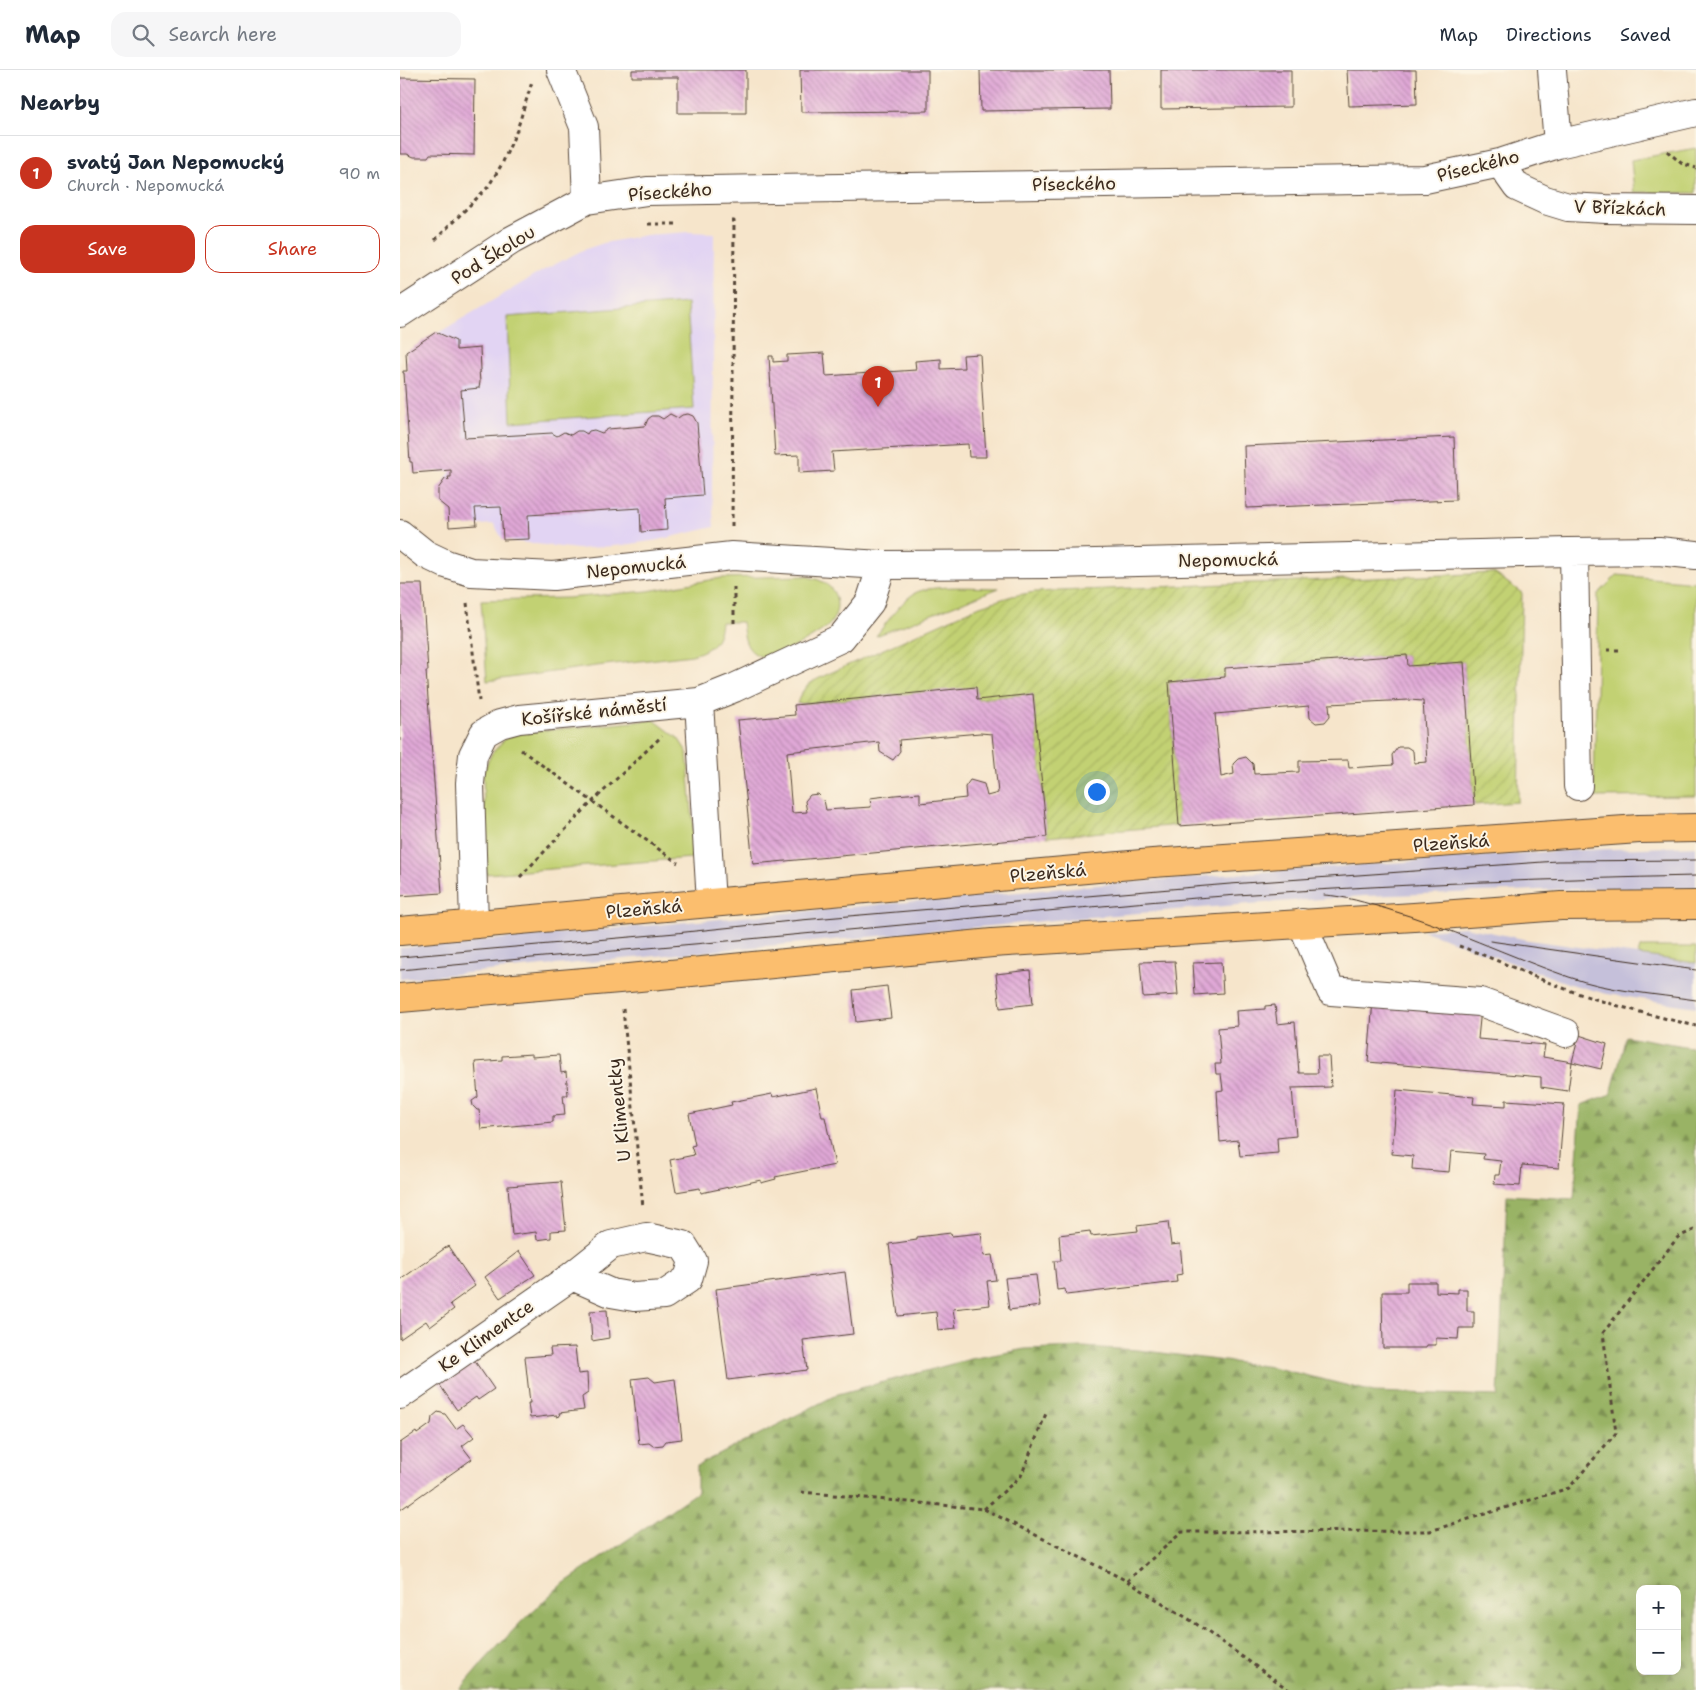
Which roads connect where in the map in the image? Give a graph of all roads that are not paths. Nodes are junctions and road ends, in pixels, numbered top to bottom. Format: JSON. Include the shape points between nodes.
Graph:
{"nodes":[{"id":1,"x":561,"y":70,"type":"edge"},
{"id":2,"x":1552,"y":70,"type":"edge"},
{"id":3,"x":1696,"y":112,"type":"edge"},
{"id":4,"x":1558,"y":144,"type":"junction"},
{"id":5,"x":1500,"y":163,"type":"junction"},
{"id":6,"x":587,"y":200,"type":"junction"},
{"id":7,"x":1696,"y":210,"type":"edge"},
{"id":8,"x":400,"y":313,"type":"edge"},
{"id":9,"x":400,"y":534,"type":"edge"},
{"id":10,"x":1574,"y":552,"type":"junction"},
{"id":11,"x":1696,"y":555,"type":"edge"},
{"id":12,"x":882,"y":565,"type":"junction"},
{"id":13,"x":698,"y":702,"type":"junction"},
{"id":14,"x":1578,"y":786,"type":"dead end"},
{"id":15,"x":1696,"y":828,"type":"edge"},
{"id":16,"x":710,"y":903,"type":"junction"},
{"id":17,"x":1696,"y":905,"type":"edge"},
{"id":18,"x":1302,"y":923,"type":"junction"},
{"id":19,"x":474,"y":924,"type":"junction"},
{"id":20,"x":400,"y":931,"type":"edge"},
{"id":21,"x":400,"y":998,"type":"edge"},
{"id":22,"x":1566,"y":1033,"type":"dead end"},
{"id":23,"x":572,"y":1276,"type":"junction"},
{"id":24,"x":400,"y":1395,"type":"edge"}],
"edges":[{"from":1,"to":6,"type":"street","via":[[584,127]]},
{"from":2,"to":4,"type":"street"},
{"from":3,"to":4,"type":"street","name":"Píseckého"},
{"from":4,"to":5,"type":"street","name":"Píseckého"},
{"from":5,"to":6,"type":"street","name":"Píseckého","via":[[1425,179],[647,191]]},
{"from":5,"to":7,"type":"street","name":"V Břízkách","via":[[1517,187],[1568,207]]},
{"from":6,"to":8,"type":"street","name":"Pod Školou","via":[[512,240]]},
{"from":9,"to":12,"type":"street","name":"Nepomucká","via":[[424,554],[471,572],[554,576],[732,556]]},
{"from":10,"to":11,"type":"street","name":"Nepomucká","via":[[1659,551]]},
{"from":10,"to":12,"type":"street","name":"Nepomucká"},
{"from":10,"to":14,"type":"street"},
{"from":12,"to":13,"type":"street","via":[[870,602],[841,638]]},
{"from":13,"to":16,"type":"street"},
{"from":13,"to":19,"type":"street","name":"Košířské náměstí","via":[[519,719],[484,733],[473,755],[470,783]]},
{"from":15,"to":16,"type":"main road","name":"Plzeňská","via":[[1152,863]]},
{"from":16,"to":19,"type":"main road","name":"Plzeňská"},
{"from":17,"to":18,"type":"main road","via":[[1561,906]]},
{"from":18,"to":21,"type":"main road","via":[[992,943]]},
{"from":18,"to":22,"type":"street","via":[[1331,991],[1480,1002]]},
{"from":19,"to":20,"type":"main road","name":"Plzeňská"},
{"from":23,"to":23,"type":"street","name":"Ke Klimentce","via":[[611,1245],[646,1237],[684,1245],[693,1261],[688,1279],[664,1295],[634,1297],[611,1293]]},
{"from":23,"to":24,"type":"street","name":"Ke Klimentce"}]}
